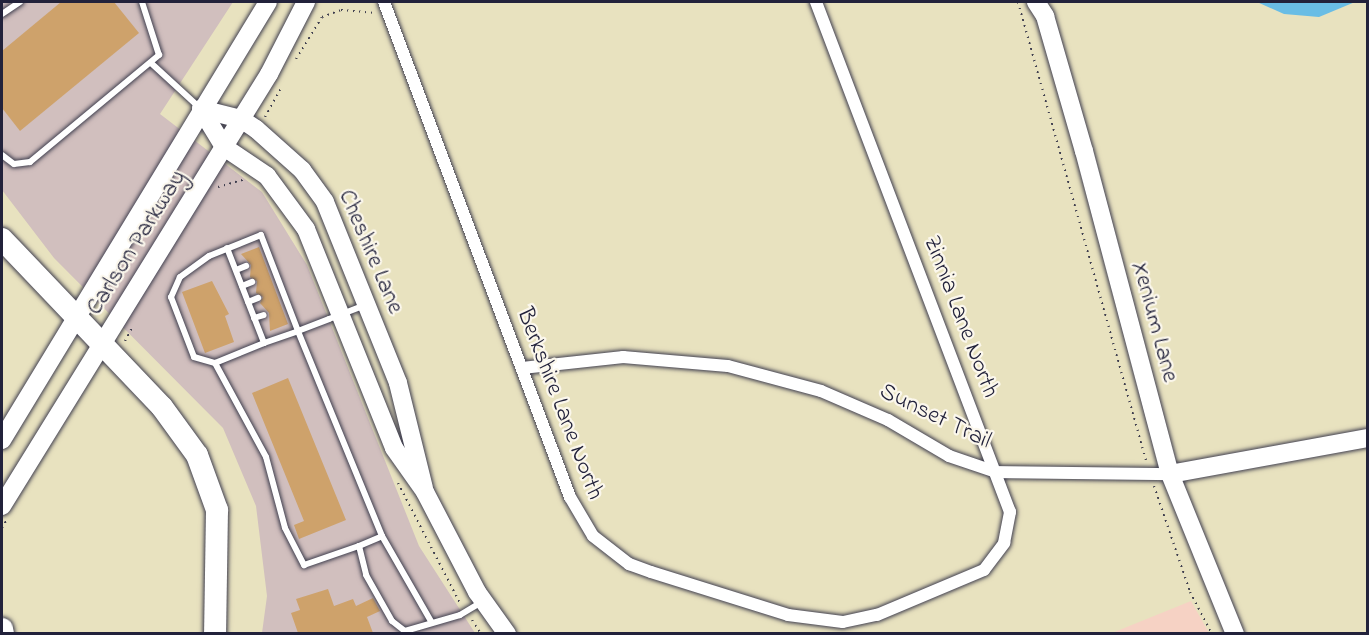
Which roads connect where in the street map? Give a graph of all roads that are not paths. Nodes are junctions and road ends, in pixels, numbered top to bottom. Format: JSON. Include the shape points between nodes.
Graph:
{"nodes":[{"id":1,"x":20,"y":2,"type":"edge"},
{"id":2,"x":141,"y":2,"type":"edge"},
{"id":3,"x":268,"y":2,"type":"edge"},
{"id":4,"x":306,"y":2,"type":"edge"},
{"id":5,"x":816,"y":2,"type":"edge"},
{"id":6,"x":385,"y":6,"type":"edge"},
{"id":7,"x":1042,"y":6,"type":"edge"},
{"id":8,"x":2,"y":14,"type":"edge"},
{"id":9,"x":151,"y":63,"type":"junction"},
{"id":10,"x":201,"y":109,"type":"junction"},
{"id":11,"x":241,"y":119,"type":"junction"},
{"id":12,"x":224,"y":147,"type":"junction"},
{"id":13,"x":2,"y":155,"type":"edge"},
{"id":14,"x":2,"y":239,"type":"edge"},
{"id":15,"x":227,"y":248,"type":"junction"},
{"id":16,"x":246,"y":266,"type":"dead end"},
{"id":17,"x":236,"y":270,"type":"junction"},
{"id":18,"x":252,"y":282,"type":"dead end"},
{"id":19,"x":242,"y":286,"type":"junction"},
{"id":20,"x":258,"y":298,"type":"dead end"},
{"id":21,"x":248,"y":302,"type":"junction"},
{"id":22,"x":368,"y":304,"type":"junction"},
{"id":23,"x":264,"y":315,"type":"dead end"},
{"id":24,"x":341,"y":315,"type":"junction"},
{"id":25,"x":77,"y":317,"type":"junction"},
{"id":26,"x":254,"y":318,"type":"junction"},
{"id":27,"x":298,"y":331,"type":"junction"},
{"id":28,"x":264,"y":343,"type":"junction"},
{"id":29,"x":102,"y":345,"type":"junction"},
{"id":30,"x":215,"y":363,"type":"junction"},
{"id":31,"x":522,"y":368,"type":"junction"},
{"id":32,"x":1368,"y":438,"type":"edge"},
{"id":33,"x":2,"y":440,"type":"edge"},
{"id":34,"x":996,"y":472,"type":"junction"},
{"id":35,"x":1170,"y":474,"type":"junction"},
{"id":36,"x":425,"y":492,"type":"junction"},
{"id":37,"x":2,"y":506,"type":"edge"},
{"id":38,"x":382,"y":536,"type":"junction"},
{"id":39,"x":359,"y":546,"type":"junction"},
{"id":40,"x":483,"y":601,"type":"junction"},
{"id":41,"x":877,"y":615,"type":"joint"},
{"id":42,"x":432,"y":623,"type":"junction"},
{"id":43,"x":2,"y":629,"type":"edge"},
{"id":44,"x":3,"y":633,"type":"edge"},
{"id":45,"x":215,"y":633,"type":"edge"},
{"id":46,"x":507,"y":633,"type":"edge"},
{"id":47,"x":1235,"y":633,"type":"edge"}],
"edges":[{"from":1,"to":8,"type":"lane"},
{"from":2,"to":9,"type":"lane","via":[[158,46],[159,55]]},
{"from":3,"to":10,"type":"main road","name":"Carlson Parkway"},
{"from":4,"to":11,"type":"main road","name":"Carlson Parkway"},
{"from":5,"to":34,"type":"street","name":"Zinnia Lane North"},
{"from":6,"to":31,"type":"street","name":"Berkshire Lane North"},
{"from":7,"to":35,"type":"main road","name":"Xenium Lane"},
{"from":9,"to":10,"type":"lane"},
{"from":9,"to":13,"type":"lane","via":[[30,162],[14,164]]},
{"from":10,"to":11,"type":"main road","name":"Cheshire Lane"},
{"from":10,"to":12,"type":"main road","name":"Cheshire Lane"},
{"from":10,"to":25,"type":"main road","name":"Carlson Parkway"},
{"from":11,"to":12,"type":"main road","name":"Carlson Parkway"},
{"from":11,"to":22,"type":"main road","name":"Cheshire Lane","via":[[312,182],[342,237]]},
{"from":12,"to":24,"type":"main road","name":"Cheshire Lane","via":[[267,176],[294,210]]},
{"from":12,"to":29,"type":"main road","name":"Carlson Parkway"},
{"from":14,"to":25,"type":"highway"},
{"from":15,"to":17,"type":"lane"},
{"from":15,"to":27,"type":"lane","via":[[261,235],[285,307]]},
{"from":15,"to":30,"type":"lane","via":[[180,277],[171,297],[194,357]]},
{"from":16,"to":17,"type":"lane"},
{"from":17,"to":19,"type":"lane"},
{"from":18,"to":19,"type":"lane"},
{"from":19,"to":21,"type":"lane"},
{"from":20,"to":21,"type":"lane"},
{"from":21,"to":26,"type":"lane"},
{"from":22,"to":24,"type":"lane"},
{"from":22,"to":36,"type":"main road","name":"Cheshire Lane","via":[[416,439]]},
{"from":23,"to":26,"type":"lane"},
{"from":24,"to":27,"type":"lane"},
{"from":24,"to":36,"type":"main road","name":"Cheshire Lane","via":[[389,438]]},
{"from":25,"to":29,"type":"highway"},
{"from":25,"to":33,"type":"main road","name":"Carlson Parkway"},
{"from":26,"to":28,"type":"lane"},
{"from":27,"to":28,"type":"lane"},
{"from":27,"to":38,"type":"lane"},
{"from":28,"to":30,"type":"lane"},
{"from":29,"to":37,"type":"main road","name":"Carlson Parkway"},
{"from":29,"to":45,"type":"highway","via":[[168,414],[205,472],[220,541]]},
{"from":30,"to":39,"type":"lane","via":[[266,457],[285,528],[303,565]]},
{"from":31,"to":34,"type":"street","name":"Sunset Trail","via":[[631,357],[761,373],[836,397],[949,456]]},
{"from":31,"to":41,"type":"street","name":"Berkshire Lane North","via":[[575,508],[610,552],[651,572],[800,618],[843,622]]},
{"from":32,"to":35,"type":"main road","name":"Sunset Trail"},
{"from":34,"to":35,"type":"street","name":"Sunset Trail"},
{"from":34,"to":41,"type":"street","name":"Zinnia Lane North","via":[[1010,519],[997,557],[976,575]]},
{"from":35,"to":47,"type":"main road","name":"Xenium Lane"},
{"from":36,"to":40,"type":"main road","name":"Cheshire Lane"},
{"from":38,"to":39,"type":"lane"},
{"from":38,"to":42,"type":"lane"},
{"from":39,"to":42,"type":"lane","via":[[366,575],[392,621],[405,631]]},
{"from":40,"to":42,"type":"lane"},
{"from":40,"to":46,"type":"main road","name":"Cheshire Lane"},
{"from":43,"to":44,"type":"highway"}]}
